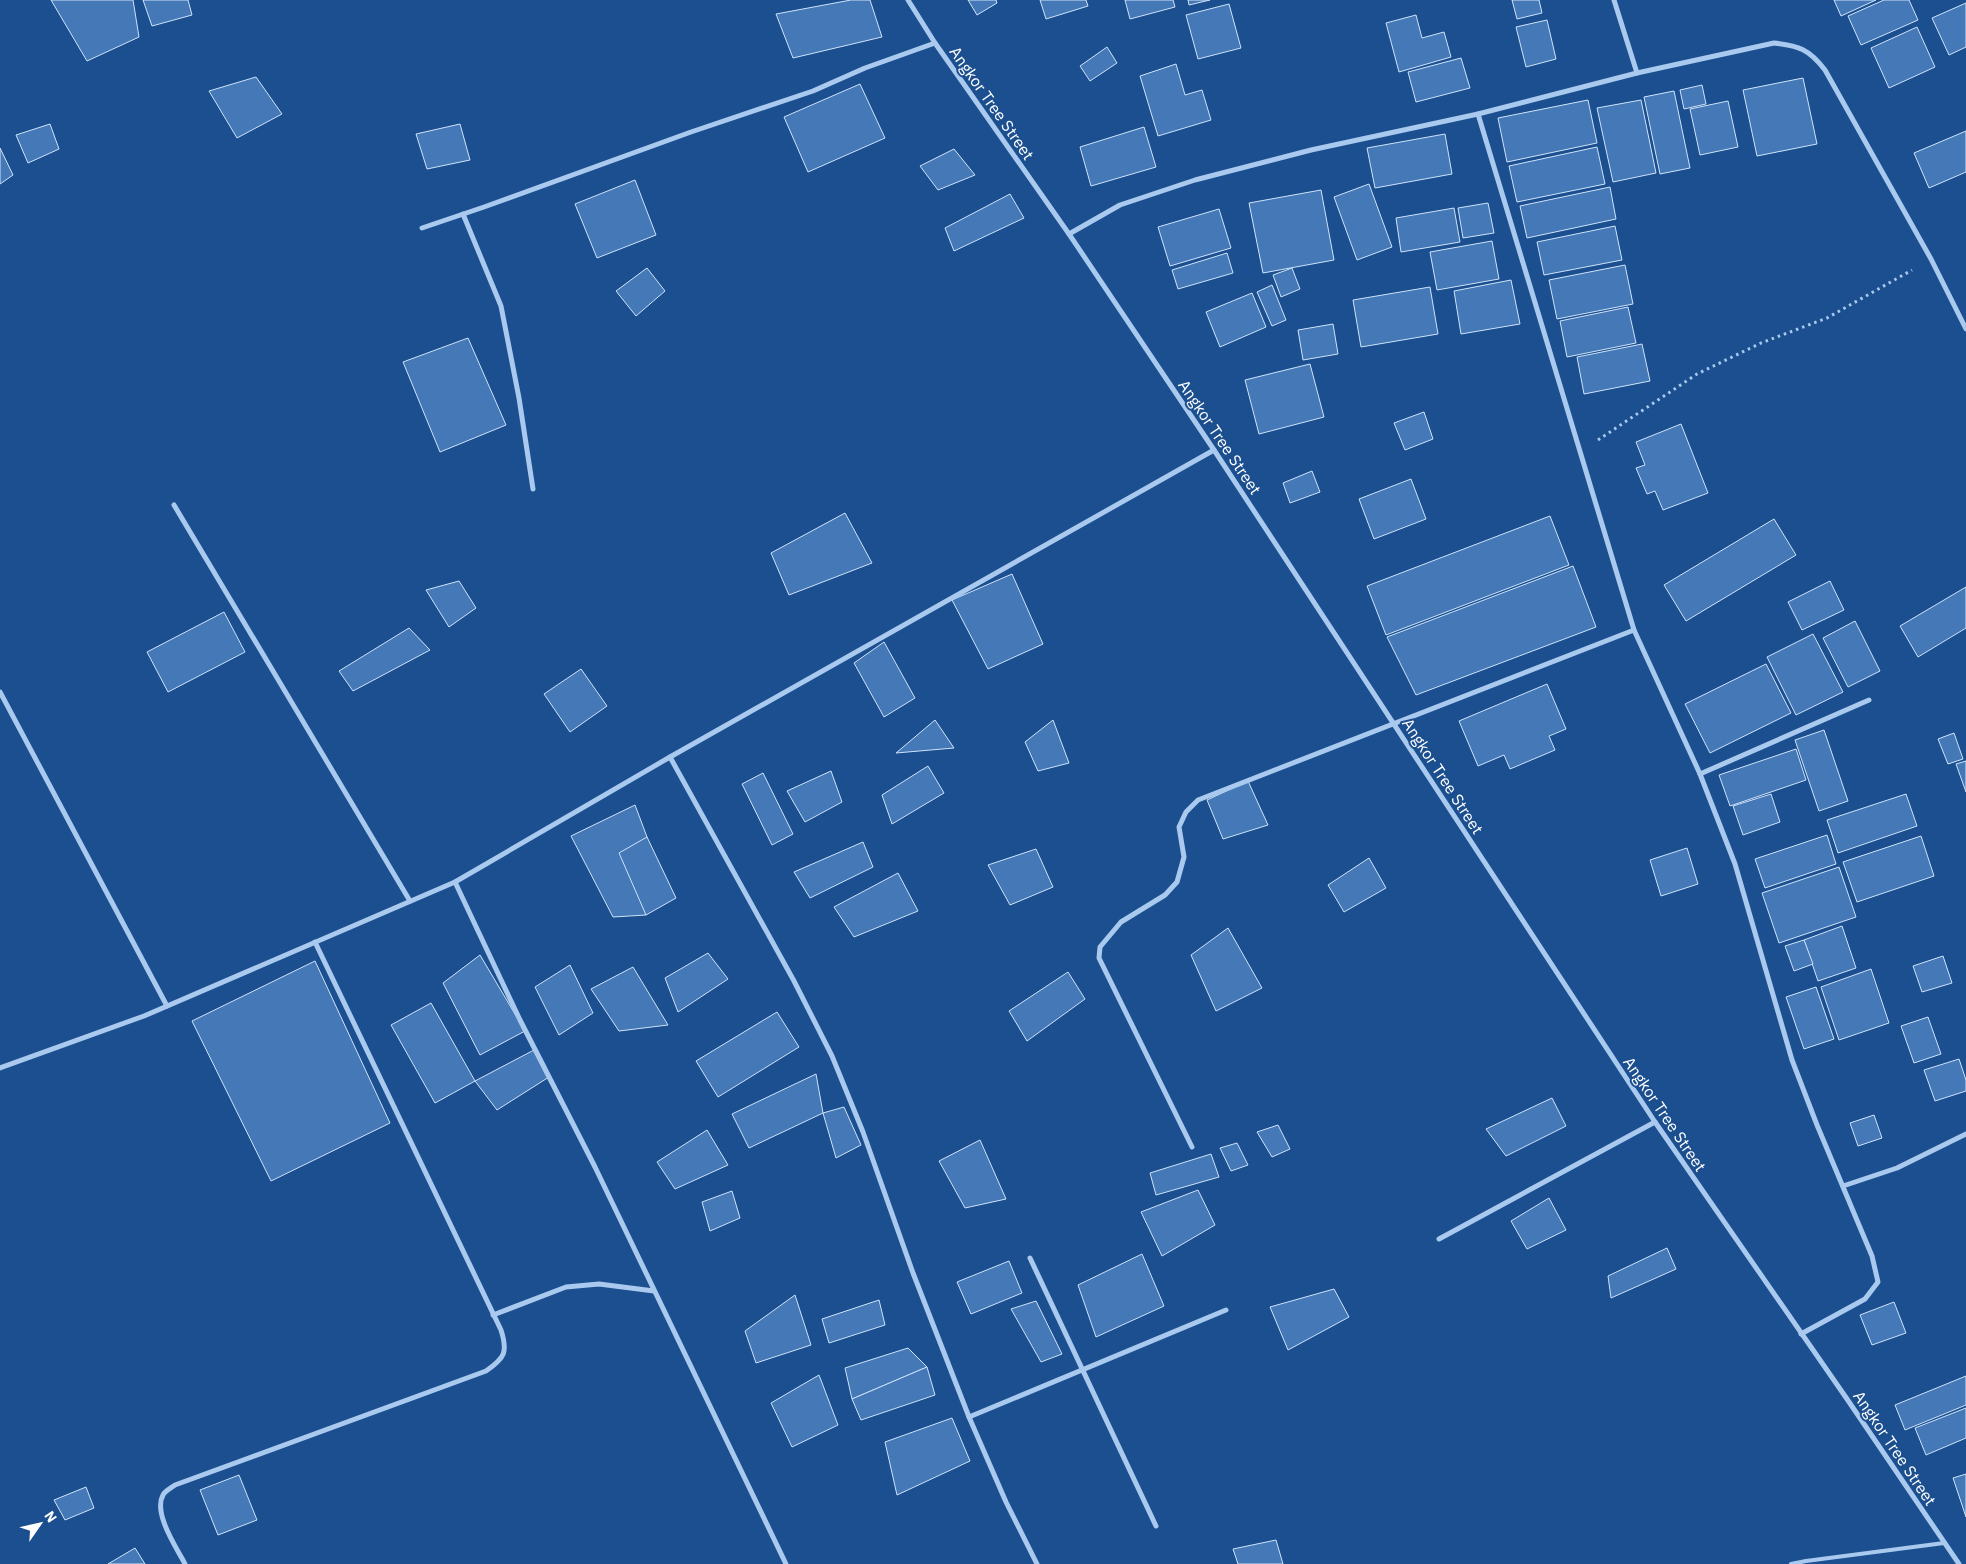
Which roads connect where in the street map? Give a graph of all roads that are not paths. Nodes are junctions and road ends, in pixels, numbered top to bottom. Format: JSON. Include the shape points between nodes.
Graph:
{"nodes":[{"id":1,"x":908,"y":0,"type":"edge"},
{"id":2,"x":1614,"y":0,"type":"edge"},
{"id":3,"x":935,"y":43,"type":"junction"},
{"id":4,"x":1637,"y":72,"type":"junction"},
{"id":5,"x":1478,"y":114,"type":"junction"},
{"id":6,"x":463,"y":214,"type":"junction"},
{"id":7,"x":422,"y":228,"type":"dead end"},
{"id":8,"x":1069,"y":234,"type":"junction"},
{"id":9,"x":1966,"y":329,"type":"edge"},
{"id":10,"x":1214,"y":450,"type":"junction"},
{"id":11,"x":533,"y":489,"type":"dead end"},
{"id":12,"x":174,"y":505,"type":"dead end"},
{"id":13,"x":1634,"y":630,"type":"junction"},
{"id":14,"x":0,"y":692,"type":"edge"},
{"id":15,"x":1869,"y":700,"type":"dead end"},
{"id":16,"x":1394,"y":724,"type":"junction"},
{"id":17,"x":670,"y":757,"type":"junction"},
{"id":18,"x":1700,"y":774,"type":"junction"},
{"id":19,"x":455,"y":882,"type":"junction"},
{"id":20,"x":410,"y":901,"type":"junction"},
{"id":21,"x":315,"y":942,"type":"junction"},
{"id":22,"x":167,"y":1006,"type":"junction"},
{"id":23,"x":0,"y":1068,"type":"edge"},
{"id":24,"x":1654,"y":1122,"type":"junction"},
{"id":25,"x":1966,"y":1134,"type":"edge"},
{"id":26,"x":1192,"y":1147,"type":"dead end"},
{"id":27,"x":1843,"y":1186,"type":"junction"},
{"id":28,"x":1439,"y":1239,"type":"dead end"},
{"id":29,"x":1030,"y":1258,"type":"dead end"},
{"id":30,"x":654,"y":1291,"type":"junction"},
{"id":31,"x":1226,"y":1310,"type":"dead end"},
{"id":32,"x":493,"y":1315,"type":"junction"},
{"id":33,"x":1801,"y":1334,"type":"junction"},
{"id":34,"x":1082,"y":1369,"type":"junction"},
{"id":35,"x":969,"y":1417,"type":"junction"},
{"id":36,"x":1156,"y":1526,"type":"dead end"},
{"id":37,"x":1944,"y":1543,"type":"junction"},
{"id":38,"x":185,"y":1564,"type":"edge"},
{"id":39,"x":786,"y":1564,"type":"edge"},
{"id":40,"x":1037,"y":1564,"type":"edge"},
{"id":41,"x":1791,"y":1564,"type":"edge"},
{"id":42,"x":1959,"y":1564,"type":"edge"}],
"edges":[{"from":1,"to":3,"type":"street","name":"Angkor Tree Street"},
{"from":2,"to":4,"type":"street"},
{"from":3,"to":6,"type":"street","via":[[813,91]]},
{"from":3,"to":8,"type":"street","name":"Angkor Tree Street"},
{"from":4,"to":5,"type":"street"},
{"from":4,"to":9,"type":"street","via":[[1774,43],[1796,46],[1814,56],[1846,104]]},
{"from":5,"to":8,"type":"street","via":[[1311,150],[1195,180],[1120,205]]},
{"from":5,"to":13,"type":"street"},
{"from":6,"to":7,"type":"street"},
{"from":6,"to":11,"type":"street","via":[[501,306]]},
{"from":8,"to":10,"type":"street","name":"Angkor Tree Street"},
{"from":10,"to":16,"type":"street","name":"Angkor Tree Street"},
{"from":10,"to":17,"type":"street"},
{"from":12,"to":20,"type":"street"},
{"from":13,"to":16,"type":"street"},
{"from":13,"to":18,"type":"street"},
{"from":14,"to":22,"type":"street"},
{"from":15,"to":18,"type":"street"},
{"from":16,"to":24,"type":"street","name":"Angkor Tree Street"},
{"from":16,"to":26,"type":"street","via":[[1198,800],[1178,827],[1184,857],[1177,882],[1165,895],[1121,922],[1100,946],[1099,958],[1108,979]]},
{"from":17,"to":19,"type":"street"},
{"from":17,"to":35,"type":"street","via":[[790,972],[832,1056]]},
{"from":18,"to":27,"type":"street","via":[[1736,864],[1792,1060]]},
{"from":19,"to":20,"type":"street"},
{"from":19,"to":30,"type":"street"},
{"from":20,"to":21,"type":"street"},
{"from":21,"to":22,"type":"street"},
{"from":21,"to":32,"type":"street"},
{"from":22,"to":23,"type":"street"},
{"from":24,"to":28,"type":"street"},
{"from":24,"to":33,"type":"street","name":"Angkor Tree Street"},
{"from":25,"to":27,"type":"street","via":[[1897,1168]]},
{"from":27,"to":33,"type":"street","via":[[1872,1256],[1878,1282],[1865,1298]]},
{"from":29,"to":34,"type":"street"},
{"from":30,"to":32,"type":"street","via":[[598,1284],[566,1287]]},
{"from":30,"to":39,"type":"street"},
{"from":31,"to":34,"type":"street"},
{"from":32,"to":38,"type":"street","via":[[506,1345],[504,1355],[486,1371],[175,1485],[164,1494],[160,1505],[162,1518]]},
{"from":33,"to":37,"type":"street","name":"Angkor Tree Street"},
{"from":34,"to":35,"type":"street"},
{"from":34,"to":36,"type":"street"},
{"from":35,"to":40,"type":"street"},
{"from":37,"to":41,"type":"lane"},
{"from":37,"to":42,"type":"street","name":"Angkor Tree Street"}]}
